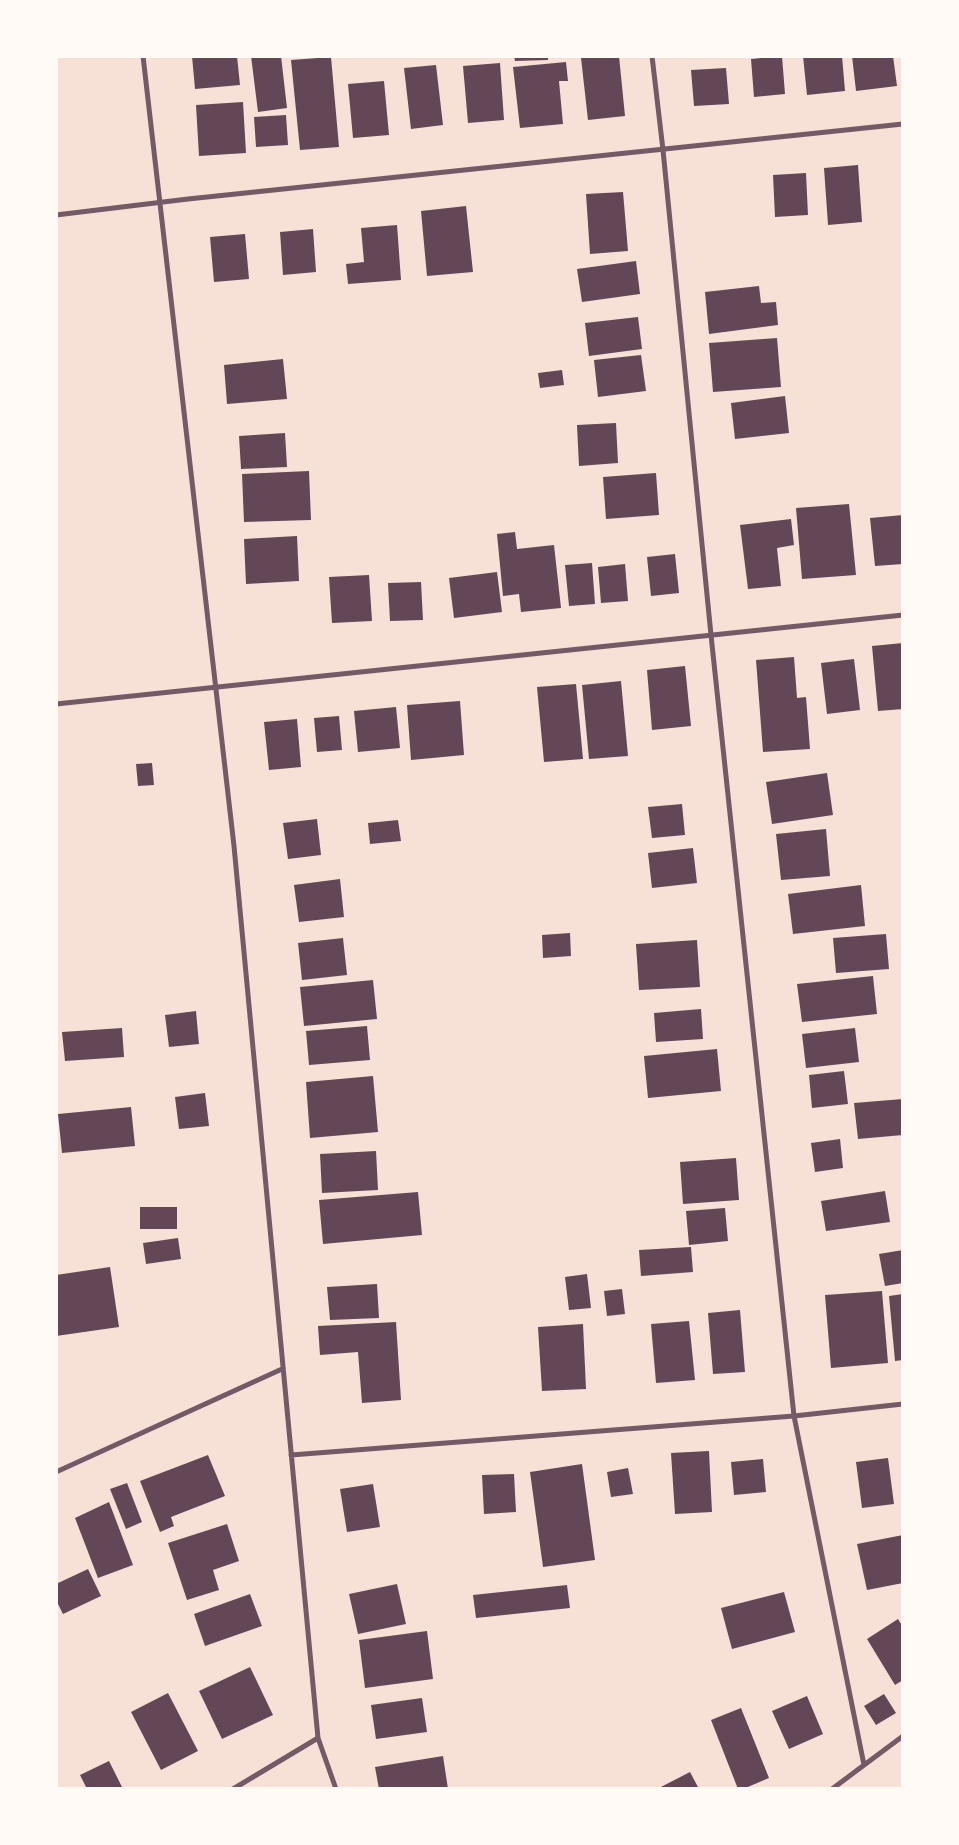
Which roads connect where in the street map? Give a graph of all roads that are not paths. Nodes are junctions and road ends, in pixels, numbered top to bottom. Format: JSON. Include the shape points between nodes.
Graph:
{"nodes":[{"id":1,"x":143,"y":56,"type":"edge"},
{"id":2,"x":652,"y":56,"type":"edge"},
{"id":3,"x":903,"y":124,"type":"edge"},
{"id":4,"x":663,"y":150,"type":"junction"},
{"id":5,"x":160,"y":203,"type":"junction"},
{"id":6,"x":56,"y":215,"type":"edge"},
{"id":7,"x":903,"y":615,"type":"edge"},
{"id":8,"x":711,"y":636,"type":"junction"},
{"id":9,"x":215,"y":688,"type":"junction"},
{"id":10,"x":56,"y":704,"type":"edge"},
{"id":11,"x":282,"y":1369,"type":"junction"},
{"id":12,"x":903,"y":1404,"type":"edge"},
{"id":13,"x":794,"y":1416,"type":"junction"},
{"id":14,"x":291,"y":1455,"type":"junction"},
{"id":15,"x":56,"y":1472,"type":"edge"},
{"id":16,"x":903,"y":1736,"type":"edge"},
{"id":17,"x":318,"y":1738,"type":"junction"},
{"id":18,"x":864,"y":1765,"type":"junction"},
{"id":19,"x":234,"y":1789,"type":"edge"},
{"id":20,"x":336,"y":1789,"type":"edge"},
{"id":21,"x":832,"y":1789,"type":"edge"}],
"edges":[{"from":1,"to":5,"type":"street"},
{"from":2,"to":4,"type":"street"},
{"from":3,"to":4,"type":"street"},
{"from":4,"to":5,"type":"street"},
{"from":4,"to":8,"type":"street"},
{"from":5,"to":6,"type":"street"},
{"from":5,"to":9,"type":"street"},
{"from":7,"to":8,"type":"street"},
{"from":8,"to":9,"type":"street"},
{"from":8,"to":13,"type":"street"},
{"from":9,"to":10,"type":"street"},
{"from":9,"to":11,"type":"street","via":[[235,856]]},
{"from":11,"to":14,"type":"street"},
{"from":11,"to":15,"type":"street"},
{"from":12,"to":13,"type":"street"},
{"from":13,"to":14,"type":"street"},
{"from":13,"to":18,"type":"street"},
{"from":14,"to":17,"type":"street"},
{"from":16,"to":18,"type":"street"},
{"from":17,"to":19,"type":"street"},
{"from":17,"to":20,"type":"street"},
{"from":18,"to":21,"type":"street"}]}
